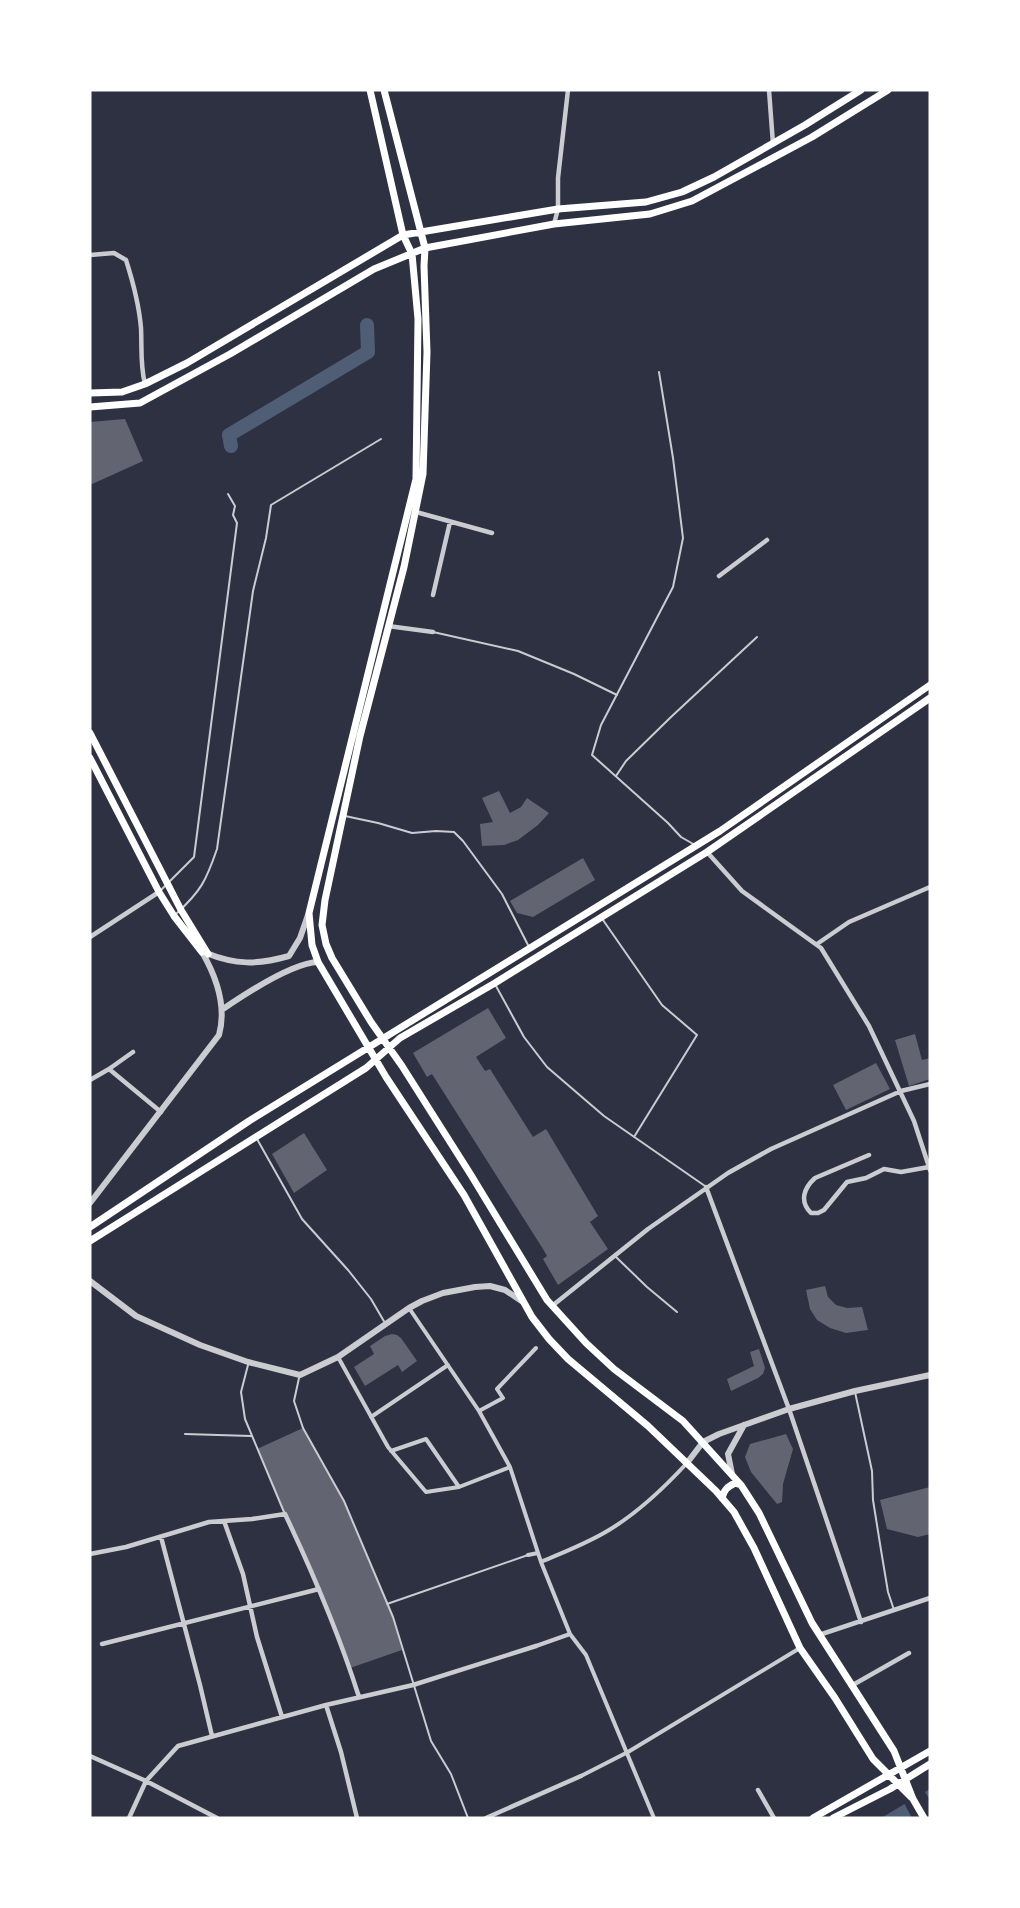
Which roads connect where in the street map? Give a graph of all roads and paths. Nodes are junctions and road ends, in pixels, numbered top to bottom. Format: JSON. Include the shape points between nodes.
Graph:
{"nodes":[{"id":1,"x":370,"y":90,"type":"edge"},
{"id":2,"x":384,"y":90,"type":"edge"},
{"id":3,"x":568,"y":90,"type":"edge"},
{"id":4,"x":769,"y":90,"type":"edge"},
{"id":5,"x":861,"y":90,"type":"edge"},
{"id":6,"x":888,"y":90,"type":"edge"},
{"id":7,"x":773,"y":144,"type":"junction"},
{"id":8,"x":558,"y":209,"type":"junction"},
{"id":9,"x":554,"y":224,"type":"junction"},
{"id":10,"x":420,"y":231,"type":"junction"},
{"id":11,"x":403,"y":235,"type":"junction"},
{"id":12,"x":425,"y":248,"type":"junction"},
{"id":13,"x":412,"y":254,"type":"junction"},
{"id":14,"x":90,"y":255,"type":"edge"},
{"id":15,"x":659,"y":372,"type":"dead end"},
{"id":16,"x":145,"y":384,"type":"junction"},
{"id":17,"x":90,"y":392,"type":"edge"},
{"id":18,"x":90,"y":407,"type":"edge"},
{"id":19,"x":381,"y":439,"type":"dead end"},
{"id":20,"x":228,"y":494,"type":"dead end"},
{"id":21,"x":416,"y":512,"type":"junction"},
{"id":22,"x":450,"y":522,"type":"junction"},
{"id":23,"x":492,"y":533,"type":"dead end"},
{"id":24,"x":767,"y":540,"type":"dead end"},
{"id":25,"x":719,"y":576,"type":"dead end"},
{"id":26,"x":433,"y":596,"type":"dead end"},
{"id":27,"x":388,"y":626,"type":"junction"},
{"id":28,"x":433,"y":632,"type":"joint"},
{"id":29,"x":757,"y":637,"type":"dead end"},
{"id":30,"x":930,"y":686,"type":"edge"},
{"id":31,"x":617,"y":695,"type":"junction"},
{"id":32,"x":930,"y":698,"type":"edge"},
{"id":33,"x":90,"y":733,"type":"edge"},
{"id":34,"x":90,"y":758,"type":"edge"},
{"id":35,"x":616,"y":776,"type":"junction"},
{"id":36,"x":342,"y":816,"type":"junction"},
{"id":37,"x":697,"y":846,"type":"junction"},
{"id":38,"x":707,"y":852,"type":"junction"},
{"id":39,"x":167,"y":884,"type":"junction"},
{"id":40,"x":930,"y":887,"type":"edge"},
{"id":41,"x":159,"y":892,"type":"junction"},
{"id":42,"x":181,"y":910,"type":"junction"},
{"id":43,"x":309,"y":913,"type":"junction"},
{"id":44,"x":174,"y":916,"type":"junction"},
{"id":45,"x":601,"y":917,"type":"junction"},
{"id":46,"x":90,"y":937,"type":"edge"},
{"id":47,"x":817,"y":944,"type":"junction"},
{"id":48,"x":530,"y":948,"type":"junction"},
{"id":49,"x":205,"y":953,"type":"junction"},
{"id":50,"x":318,"y":962,"type":"junction"},
{"id":51,"x":495,"y":983,"type":"junction"},
{"id":52,"x":223,"y":1009,"type":"junction"},
{"id":53,"x":382,"y":1039,"type":"junction"},
{"id":54,"x":369,"y":1047,"type":"junction"},
{"id":55,"x":389,"y":1049,"type":"junction"},
{"id":56,"x":133,"y":1052,"type":"dead end"},
{"id":57,"x":376,"y":1059,"type":"junction"},
{"id":58,"x":109,"y":1069,"type":"junction"},
{"id":59,"x":90,"y":1080,"type":"edge"},
{"id":60,"x":930,"y":1084,"type":"edge"},
{"id":61,"x":901,"y":1091,"type":"junction"},
{"id":62,"x":161,"y":1112,"type":"junction"},
{"id":63,"x":634,"y":1137,"type":"junction"},
{"id":64,"x":256,"y":1138,"type":"junction"},
{"id":65,"x":869,"y":1155,"type":"dead end"},
{"id":66,"x":930,"y":1168,"type":"edge"},
{"id":67,"x":706,"y":1187,"type":"junction"},
{"id":68,"x":90,"y":1203,"type":"edge"},
{"id":69,"x":90,"y":1227,"type":"edge"},
{"id":70,"x":90,"y":1241,"type":"edge"},
{"id":71,"x":615,"y":1256,"type":"junction"},
{"id":72,"x":90,"y":1281,"type":"edge"},
{"id":73,"x":523,"y":1302,"type":"junction"},
{"id":74,"x":552,"y":1306,"type":"junction"},
{"id":75,"x":409,"y":1308,"type":"junction"},
{"id":76,"x":677,"y":1312,"type":"dead end"},
{"id":77,"x":386,"y":1325,"type":"junction"},
{"id":78,"x":536,"y":1348,"type":"dead end"},
{"id":79,"x":338,"y":1357,"type":"junction"},
{"id":80,"x":248,"y":1362,"type":"junction"},
{"id":81,"x":448,"y":1365,"type":"junction"},
{"id":82,"x":300,"y":1375,"type":"junction"},
{"id":83,"x":930,"y":1375,"type":"edge"},
{"id":84,"x":855,"y":1391,"type":"junction"},
{"id":85,"x":789,"y":1409,"type":"junction"},
{"id":86,"x":479,"y":1411,"type":"junction"},
{"id":87,"x":371,"y":1417,"type":"junction"},
{"id":88,"x":744,"y":1425,"type":"junction"},
{"id":89,"x":185,"y":1434,"type":"dead end"},
{"id":90,"x":252,"y":1436,"type":"junction"},
{"id":91,"x":704,"y":1442,"type":"junction"},
{"id":92,"x":391,"y":1451,"type":"junction"},
{"id":93,"x":687,"y":1463,"type":"junction"},
{"id":94,"x":510,"y":1467,"type":"junction"},
{"id":95,"x":732,"y":1474,"type":"junction"},
{"id":96,"x":741,"y":1485,"type":"junction"},
{"id":97,"x":459,"y":1487,"type":"junction"},
{"id":98,"x":722,"y":1498,"type":"junction"},
{"id":99,"x":285,"y":1514,"type":"junction"},
{"id":100,"x":224,"y":1521,"type":"junction"},
{"id":101,"x":160,"y":1537,"type":"junction"},
{"id":102,"x":538,"y":1553,"type":"junction"},
{"id":103,"x":90,"y":1554,"type":"edge"},
{"id":104,"x":528,"y":1555,"type":"joint"},
{"id":105,"x":541,"y":1562,"type":"junction"},
{"id":106,"x":319,"y":1589,"type":"junction"},
{"id":107,"x":930,"y":1598,"type":"edge"},
{"id":108,"x":387,"y":1604,"type":"junction"},
{"id":109,"x":250,"y":1606,"type":"junction"},
{"id":110,"x":894,"y":1610,"type":"junction"},
{"id":111,"x":184,"y":1622,"type":"junction"},
{"id":112,"x":861,"y":1622,"type":"junction"},
{"id":113,"x":570,"y":1634,"type":"junction"},
{"id":114,"x":819,"y":1635,"type":"junction"},
{"id":115,"x":102,"y":1644,"type":"dead end"},
{"id":116,"x":536,"y":1646,"type":"joint"},
{"id":117,"x":800,"y":1648,"type":"junction"},
{"id":118,"x":909,"y":1653,"type":"dead end"},
{"id":119,"x":412,"y":1685,"type":"junction"},
{"id":120,"x":851,"y":1686,"type":"junction"},
{"id":121,"x":359,"y":1697,"type":"junction"},
{"id":122,"x":326,"y":1706,"type":"junction"},
{"id":123,"x":282,"y":1717,"type":"junction"},
{"id":124,"x":212,"y":1736,"type":"junction"},
{"id":125,"x":930,"y":1751,"type":"edge"},
{"id":126,"x":628,"y":1752,"type":"junction"},
{"id":127,"x":90,"y":1756,"type":"edge"},
{"id":128,"x":930,"y":1764,"type":"edge"},
{"id":129,"x":894,"y":1771,"type":"junction"},
{"id":130,"x":581,"y":1776,"type":"joint"},
{"id":131,"x":146,"y":1781,"type":"junction"},
{"id":132,"x":902,"y":1782,"type":"junction"},
{"id":133,"x":758,"y":1790,"type":"dead end"},
{"id":134,"x":129,"y":1818,"type":"edge"},
{"id":135,"x":217,"y":1818,"type":"edge"},
{"id":136,"x":357,"y":1818,"type":"edge"},
{"id":137,"x":468,"y":1818,"type":"edge"},
{"id":138,"x":486,"y":1818,"type":"edge"},
{"id":139,"x":654,"y":1818,"type":"edge"},
{"id":140,"x":774,"y":1818,"type":"edge"},
{"id":141,"x":813,"y":1818,"type":"edge"},
{"id":142,"x":833,"y":1818,"type":"edge"},
{"id":143,"x":924,"y":1818,"type":"edge"}],
"edges":[{"from":1,"to":11,"type":"main road"},
{"from":2,"to":10,"type":"main road"},
{"from":3,"to":8,"type":"street"},
{"from":4,"to":7,"type":"street"},
{"from":5,"to":7,"type":"main road"},
{"from":6,"to":9,"type":"main road","via":[[812,137],[692,201],[650,214]]},
{"from":7,"to":8,"type":"main road","via":[[682,192],[646,202]]},
{"from":8,"to":9,"type":"street"},
{"from":8,"to":10,"type":"main road"},
{"from":9,"to":12,"type":"main road"},
{"from":10,"to":11,"type":"main road"},
{"from":10,"to":12,"type":"main road"},
{"from":11,"to":13,"type":"main road"},
{"from":11,"to":16,"type":"main road"},
{"from":12,"to":13,"type":"main road"},
{"from":12,"to":21,"type":"main road","via":[[426,400],[423,474]]},
{"from":13,"to":18,"type":"main road","via":[[374,269],[140,403]]},
{"from":13,"to":43,"type":"main road","via":[[418,319],[416,479]]},
{"from":14,"to":16,"type":"street","via":[[114,253],[126,260],[137,294]]},
{"from":15,"to":31,"type":"lane","via":[[683,538],[673,587]]},
{"from":16,"to":17,"type":"main road","via":[[122,392]]},
{"from":19,"to":42,"type":"lane","via":[[271,506],[253,591],[217,849],[207,878]]},
{"from":20,"to":39,"type":"lane","via":[[235,506],[233,515],[237,523],[194,857]]},
{"from":21,"to":22,"type":"street"},
{"from":21,"to":27,"type":"main road"},
{"from":22,"to":23,"type":"street"},
{"from":22,"to":26,"type":"street"},
{"from":24,"to":25,"type":"street"},
{"from":27,"to":28,"type":"street"},
{"from":27,"to":36,"type":"main road"},
{"from":28,"to":31,"type":"lane","via":[[518,651]]},
{"from":29,"to":35,"type":"lane","via":[[663,724]]},
{"from":30,"to":37,"type":"main road"},
{"from":31,"to":35,"type":"lane","via":[[591,755]]},
{"from":32,"to":38,"type":"main road"},
{"from":33,"to":39,"type":"main road"},
{"from":34,"to":41,"type":"main road"},
{"from":35,"to":37,"type":"lane","via":[[681,837]]},
{"from":36,"to":48,"type":"lane","via":[[412,833],[454,832],[502,894]]},
{"from":36,"to":53,"type":"main road","via":[[322,925],[332,958]]},
{"from":37,"to":48,"type":"main road"},
{"from":38,"to":45,"type":"main road"},
{"from":38,"to":47,"type":"street","via":[[742,891]]},
{"from":39,"to":41,"type":"lane"},
{"from":39,"to":42,"type":"main road"},
{"from":40,"to":47,"type":"street","via":[[849,922]]},
{"from":41,"to":44,"type":"main road"},
{"from":41,"to":46,"type":"street"},
{"from":42,"to":44,"type":"lane"},
{"from":42,"to":49,"type":"main road"},
{"from":43,"to":49,"type":"street","via":[[289,956],[247,963]]},
{"from":43,"to":50,"type":"main road"},
{"from":44,"to":49,"type":"main road"},
{"from":45,"to":51,"type":"main road"},
{"from":45,"to":63,"type":"lane","via":[[662,1005],[698,1035]]},
{"from":47,"to":61,"type":"street","via":[[869,1026]]},
{"from":48,"to":53,"type":"main road"},
{"from":49,"to":52,"type":"street"},
{"from":50,"to":52,"type":"street","via":[[306,962]]},
{"from":50,"to":54,"type":"main road"},
{"from":51,"to":55,"type":"main road","via":[[400,1038]]},
{"from":51,"to":63,"type":"lane","via":[[524,1037],[547,1067]]},
{"from":52,"to":62,"type":"street","via":[[219,1035]]},
{"from":53,"to":54,"type":"main road"},
{"from":53,"to":55,"type":"main road"},
{"from":54,"to":57,"type":"main road"},
{"from":54,"to":69,"type":"main road"},
{"from":55,"to":57,"type":"main road"},
{"from":55,"to":74,"type":"main road"},
{"from":56,"to":58,"type":"street"},
{"from":57,"to":64,"type":"main road"},
{"from":57,"to":73,"type":"main road","via":[[464,1196]]},
{"from":58,"to":59,"type":"street"},
{"from":58,"to":62,"type":"street"},
{"from":60,"to":61,"type":"street"},
{"from":61,"to":66,"type":"street"},
{"from":61,"to":67,"type":"street","via":[[771,1149]]},
{"from":62,"to":68,"type":"street"},
{"from":63,"to":67,"type":"lane"},
{"from":64,"to":70,"type":"main road"},
{"from":64,"to":77,"type":"lane","via":[[302,1219],[371,1299]]},
{"from":65,"to":66,"type":"street","via":[[815,1178],[804,1196],[807,1209],[811,1213],[824,1210],[848,1182],[884,1169],[901,1172]]},
{"from":67,"to":71,"type":"street"},
{"from":67,"to":85,"type":"street"},
{"from":71,"to":74,"type":"street"},
{"from":71,"to":76,"type":"lane"},
{"from":72,"to":80,"type":"street","via":[[136,1316]]},
{"from":73,"to":75,"type":"street","via":[[490,1286],[443,1293]]},
{"from":73,"to":93,"type":"main road","via":[[568,1359]]},
{"from":74,"to":91,"type":"main road","via":[[614,1369],[684,1421]]},
{"from":75,"to":77,"type":"street"},
{"from":75,"to":81,"type":"street"},
{"from":77,"to":79,"type":"street"},
{"from":78,"to":86,"type":"street","via":[[496,1389],[502,1398]]},
{"from":79,"to":82,"type":"street"},
{"from":79,"to":87,"type":"street"},
{"from":80,"to":82,"type":"street"},
{"from":80,"to":90,"type":"lane","via":[[241,1392]]},
{"from":81,"to":86,"type":"street"},
{"from":81,"to":87,"type":"street"},
{"from":82,"to":108,"type":"lane","via":[[294,1401],[303,1428],[344,1502]]},
{"from":83,"to":84,"type":"street"},
{"from":84,"to":85,"type":"street"},
{"from":84,"to":110,"type":"lane"},
{"from":85,"to":88,"type":"street"},
{"from":85,"to":112,"type":"street"},
{"from":86,"to":94,"type":"street"},
{"from":87,"to":92,"type":"street"},
{"from":88,"to":91,"type":"street"},
{"from":88,"to":95,"type":"street","via":[[728,1454]]},
{"from":89,"to":90,"type":"lane"},
{"from":90,"to":99,"type":"lane"},
{"from":91,"to":93,"type":"street"},
{"from":91,"to":95,"type":"main road"},
{"from":92,"to":97,"type":"street","via":[[426,1492]]},
{"from":92,"to":97,"type":"street","via":[[426,1439]]},
{"from":93,"to":98,"type":"main road"},
{"from":93,"to":105,"type":"street","via":[[634,1514],[608,1531]]},
{"from":94,"to":97,"type":"street"},
{"from":94,"to":102,"type":"street"},
{"from":95,"to":96,"type":"main road"},
{"from":96,"to":98,"type":"main road","via":[[729,1486]]},
{"from":96,"to":114,"type":"main road","via":[[759,1513]]},
{"from":98,"to":117,"type":"main road","via":[[754,1548]]},
{"from":99,"to":100,"type":"street"},
{"from":99,"to":106,"type":"street"},
{"from":100,"to":101,"type":"street"},
{"from":100,"to":109,"type":"street"},
{"from":101,"to":103,"type":"street"},
{"from":101,"to":111,"type":"street"},
{"from":102,"to":104,"type":"street"},
{"from":102,"to":105,"type":"street"},
{"from":104,"to":108,"type":"lane"},
{"from":105,"to":113,"type":"street"},
{"from":106,"to":109,"type":"street"},
{"from":106,"to":121,"type":"street"},
{"from":107,"to":110,"type":"street"},
{"from":108,"to":119,"type":"lane"},
{"from":109,"to":111,"type":"street"},
{"from":109,"to":123,"type":"street"},
{"from":110,"to":112,"type":"street"},
{"from":111,"to":115,"type":"street"},
{"from":111,"to":124,"type":"street"},
{"from":112,"to":114,"type":"street"},
{"from":113,"to":116,"type":"street"},
{"from":113,"to":126,"type":"street","via":[[586,1655]]},
{"from":114,"to":120,"type":"main road"},
{"from":116,"to":119,"type":"street"},
{"from":117,"to":126,"type":"street"},
{"from":117,"to":129,"type":"main road","via":[[873,1759]]},
{"from":118,"to":120,"type":"street"},
{"from":119,"to":121,"type":"street"},
{"from":119,"to":137,"type":"lane","via":[[431,1741],[451,1774]]},
{"from":120,"to":129,"type":"main road","via":[[894,1752]]},
{"from":121,"to":122,"type":"street"},
{"from":122,"to":123,"type":"street"},
{"from":122,"to":136,"type":"street"},
{"from":123,"to":124,"type":"street"},
{"from":124,"to":131,"type":"street","via":[[178,1746]]},
{"from":125,"to":129,"type":"main road"},
{"from":126,"to":130,"type":"street"},
{"from":126,"to":139,"type":"street"},
{"from":127,"to":131,"type":"street"},
{"from":128,"to":132,"type":"main road"},
{"from":129,"to":132,"type":"main road"},
{"from":129,"to":132,"type":"main road"},
{"from":129,"to":141,"type":"main road"},
{"from":130,"to":138,"type":"street"},
{"from":131,"to":134,"type":"street"},
{"from":131,"to":135,"type":"street"},
{"from":132,"to":142,"type":"main road"},
{"from":132,"to":143,"type":"main road"},
{"from":133,"to":140,"type":"street"}]}
